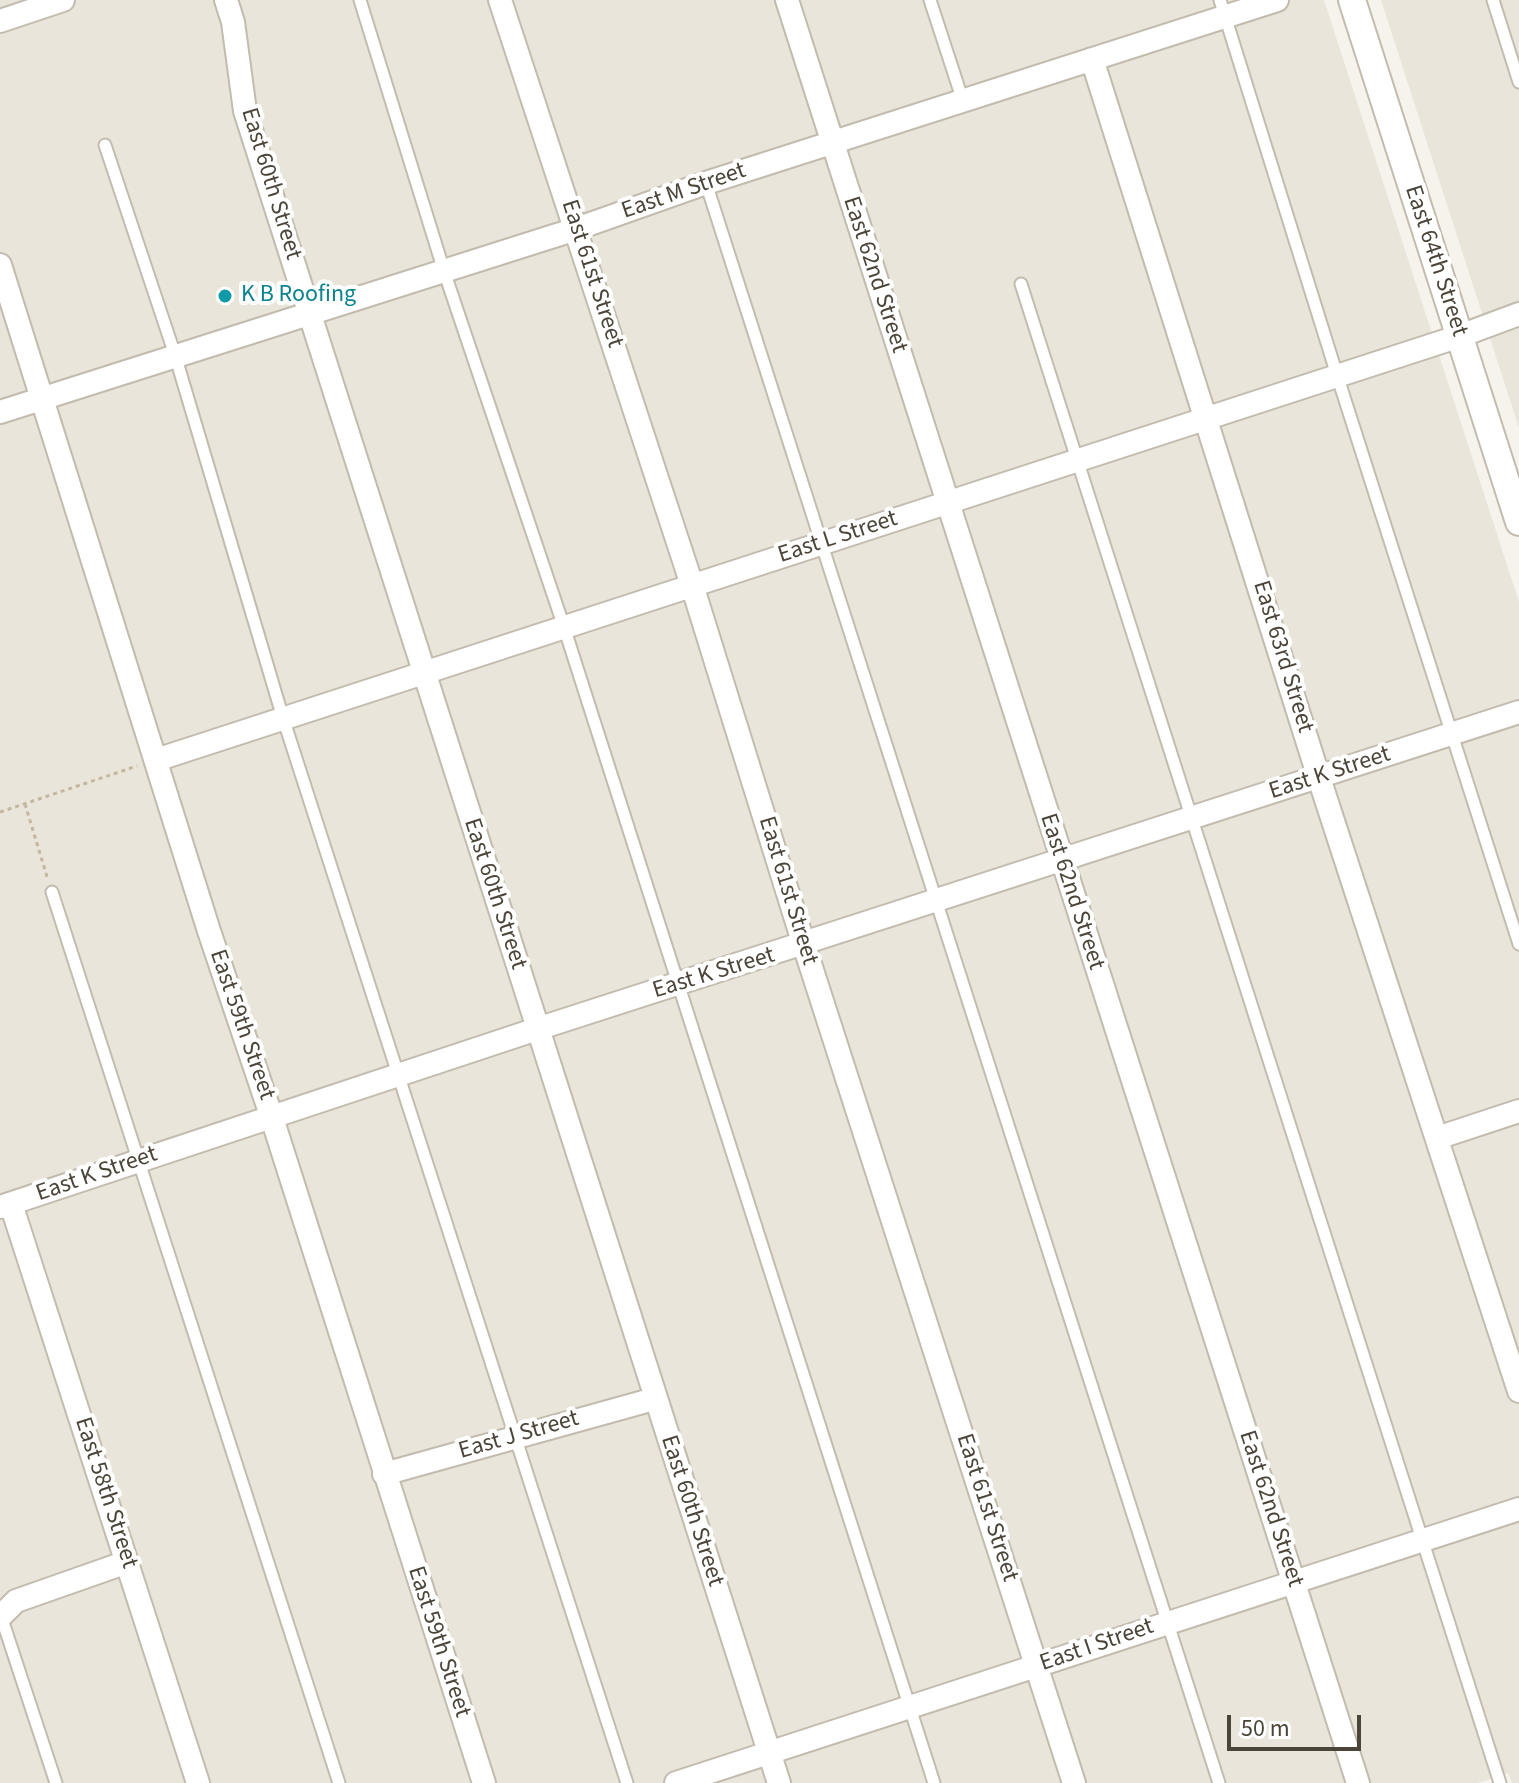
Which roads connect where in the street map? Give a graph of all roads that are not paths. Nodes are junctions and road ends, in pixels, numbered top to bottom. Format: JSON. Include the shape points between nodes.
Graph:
{"nodes":[{"id":1,"x":63,"y":0,"type":"edge"},
{"id":2,"x":226,"y":0,"type":"edge"},
{"id":3,"x":360,"y":0,"type":"edge"},
{"id":4,"x":500,"y":0,"type":"edge"},
{"id":5,"x":787,"y":0,"type":"edge"},
{"id":6,"x":930,"y":0,"type":"edge"},
{"id":7,"x":1277,"y":0,"type":"edge"},
{"id":8,"x":1352,"y":0,"type":"edge"},
{"id":9,"x":1493,"y":0,"type":"edge"},
{"id":10,"x":1223,"y":8,"type":"edge"},
{"id":11,"x":0,"y":21,"type":"edge"},
{"id":12,"x":1092,"y":59,"type":"junction"},
{"id":13,"x":1519,"y":82,"type":"edge"},
{"id":14,"x":963,"y":101,"type":"junction"},
{"id":15,"x":832,"y":144,"type":"junction"},
{"id":16,"x":105,"y":145,"type":"dead end"},
{"id":17,"x":706,"y":183,"type":"junction"},
{"id":18,"x":576,"y":229,"type":"junction"},
{"id":19,"x":0,"y":265,"type":"edge"},
{"id":20,"x":444,"y":271,"type":"junction"},
{"id":21,"x":1021,"y":284,"type":"dead end"},
{"id":22,"x":310,"y":314,"type":"junction"},
{"id":23,"x":1519,"y":314,"type":"edge"},
{"id":24,"x":1460,"y":336,"type":"junction"},
{"id":25,"x":175,"y":355,"type":"junction"},
{"id":26,"x":1337,"y":375,"type":"junction"},
{"id":27,"x":42,"y":398,"type":"junction"},
{"id":28,"x":0,"y":412,"type":"edge"},
{"id":29,"x":1207,"y":417,"type":"junction"},
{"id":30,"x":1077,"y":459,"type":"junction"},
{"id":31,"x":948,"y":502,"type":"junction"},
{"id":32,"x":1519,"y":522,"type":"edge"},
{"id":33,"x":822,"y":543,"type":"junction"},
{"id":34,"x":692,"y":585,"type":"junction"},
{"id":35,"x":564,"y":627,"type":"junction"},
{"id":36,"x":424,"y":672,"type":"junction"},
{"id":37,"x":1519,"y":712,"type":"edge"},
{"id":38,"x":283,"y":718,"type":"junction"},
{"id":39,"x":1452,"y":734,"type":"junction"},
{"id":40,"x":156,"y":760,"type":"junction"},
{"id":41,"x":1319,"y":778,"type":"junction"},
{"id":42,"x":1192,"y":818,"type":"junction"},
{"id":43,"x":1061,"y":860,"type":"junction"},
{"id":44,"x":52,"y":892,"type":"road end"},
{"id":45,"x":936,"y":901,"type":"junction"},
{"id":46,"x":1519,"y":944,"type":"edge"},
{"id":47,"x":804,"y":945,"type":"junction"},
{"id":48,"x":679,"y":984,"type":"junction"},
{"id":49,"x":537,"y":1029,"type":"junction"},
{"id":50,"x":401,"y":1075,"type":"junction"},
{"id":51,"x":1519,"y":1111,"type":"edge"},
{"id":52,"x":272,"y":1118,"type":"junction"},
{"id":53,"x":1437,"y":1138,"type":"junction"},
{"id":54,"x":139,"y":1160,"type":"junction"},
{"id":55,"x":6,"y":1205,"type":"edge"},
{"id":56,"x":1519,"y":1391,"type":"edge"},
{"id":57,"x":654,"y":1399,"type":"junction"},
{"id":58,"x":516,"y":1437,"type":"junction"},
{"id":59,"x":384,"y":1474,"type":"junction"},
{"id":60,"x":1519,"y":1509,"type":"edge"},
{"id":61,"x":1422,"y":1540,"type":"junction"},
{"id":62,"x":127,"y":1562,"type":"junction"},
{"id":63,"x":1293,"y":1581,"type":"junction"},
{"id":64,"x":1,"y":1616,"type":"edge"},
{"id":65,"x":1167,"y":1622,"type":"junction"},
{"id":66,"x":1037,"y":1667,"type":"junction"},
{"id":67,"x":910,"y":1706,"type":"junction"},
{"id":68,"x":769,"y":1753,"type":"junction"},
{"id":69,"x":56,"y":1783,"type":"edge"},
{"id":70,"x":198,"y":1783,"type":"edge"},
{"id":71,"x":339,"y":1783,"type":"edge"},
{"id":72,"x":484,"y":1783,"type":"edge"},
{"id":73,"x":627,"y":1783,"type":"edge"},
{"id":74,"x":676,"y":1783,"type":"edge"},
{"id":75,"x":779,"y":1783,"type":"edge"},
{"id":76,"x":934,"y":1783,"type":"edge"},
{"id":77,"x":1074,"y":1783,"type":"edge"},
{"id":78,"x":1219,"y":1783,"type":"edge"},
{"id":79,"x":1358,"y":1783,"type":"edge"},
{"id":80,"x":1500,"y":1783,"type":"edge"}],
"edges":[{"from":1,"to":11,"type":"street"},
{"from":2,"to":22,"type":"street","name":"East 60th Street","via":[[245,111]]},
{"from":3,"to":20,"type":"lane"},
{"from":4,"to":18,"type":"street","name":"East 61st Street"},
{"from":5,"to":15,"type":"street","name":"East 62nd Street"},
{"from":6,"to":14,"type":"lane"},
{"from":7,"to":10,"type":"street","name":"East M Street"},
{"from":8,"to":24,"type":"street","name":"East 64th Street"},
{"from":9,"to":13,"type":"lane"},
{"from":10,"to":12,"type":"street","name":"East M Street"},
{"from":10,"to":26,"type":"lane"},
{"from":12,"to":14,"type":"street","name":"East M Street"},
{"from":12,"to":29,"type":"street","name":"East 63rd Street"},
{"from":14,"to":15,"type":"street","name":"East M Street"},
{"from":15,"to":17,"type":"street","name":"East M Street"},
{"from":15,"to":31,"type":"street","name":"East 62nd Street"},
{"from":16,"to":25,"type":"lane"},
{"from":17,"to":18,"type":"street","name":"East M Street"},
{"from":17,"to":33,"type":"lane"},
{"from":18,"to":20,"type":"street","name":"East M Street"},
{"from":18,"to":34,"type":"street","name":"East 61st Street"},
{"from":19,"to":27,"type":"street","name":"East 59th Street"},
{"from":20,"to":22,"type":"street","name":"East M Street"},
{"from":20,"to":35,"type":"lane"},
{"from":21,"to":30,"type":"lane"},
{"from":22,"to":25,"type":"street","name":"East M Street"},
{"from":22,"to":36,"type":"street","name":"East 60th Street"},
{"from":23,"to":24,"type":"street","name":"East L Street"},
{"from":24,"to":26,"type":"street","name":"East L Street"},
{"from":24,"to":32,"type":"street","name":"East 64th Street"},
{"from":25,"to":27,"type":"street","name":"East M Street"},
{"from":25,"to":38,"type":"lane"},
{"from":26,"to":29,"type":"street","name":"East L Street"},
{"from":26,"to":39,"type":"lane"},
{"from":27,"to":28,"type":"street","name":"East M Street"},
{"from":27,"to":40,"type":"street","name":"East 59th Street"},
{"from":29,"to":30,"type":"street","name":"East L Street"},
{"from":29,"to":41,"type":"street","name":"East 63rd Street"},
{"from":30,"to":31,"type":"street","name":"East L Street"},
{"from":30,"to":42,"type":"lane"},
{"from":31,"to":33,"type":"street","name":"East L Street"},
{"from":31,"to":43,"type":"street","name":"East 62nd Street"},
{"from":33,"to":34,"type":"street","name":"East L Street"},
{"from":33,"to":45,"type":"lane"},
{"from":34,"to":35,"type":"street","name":"East L Street"},
{"from":34,"to":47,"type":"street","name":"East 61st Street"},
{"from":35,"to":36,"type":"street","name":"East L Street"},
{"from":35,"to":48,"type":"lane"},
{"from":36,"to":38,"type":"street","name":"East L Street"},
{"from":36,"to":49,"type":"street","name":"East 60th Street"},
{"from":37,"to":39,"type":"street","name":"East K Street"},
{"from":38,"to":40,"type":"street","name":"East L Street"},
{"from":38,"to":50,"type":"lane"},
{"from":39,"to":41,"type":"street","name":"East K Street"},
{"from":39,"to":46,"type":"lane"},
{"from":40,"to":52,"type":"street","name":"East 59th Street"},
{"from":41,"to":42,"type":"street","name":"East K Street"},
{"from":41,"to":53,"type":"street","name":"East 63rd Street"},
{"from":42,"to":43,"type":"street","name":"East K Street"},
{"from":42,"to":61,"type":"lane"},
{"from":43,"to":45,"type":"street","name":"East K Street"},
{"from":43,"to":63,"type":"street","name":"East 62nd Street"},
{"from":44,"to":54,"type":"lane"},
{"from":45,"to":47,"type":"street","name":"East K Street"},
{"from":45,"to":65,"type":"lane"},
{"from":47,"to":48,"type":"street","name":"East K Street"},
{"from":47,"to":66,"type":"street","name":"East 61st Street"},
{"from":48,"to":49,"type":"street","name":"East K Street"},
{"from":48,"to":67,"type":"lane"},
{"from":49,"to":50,"type":"street","name":"East K Street"},
{"from":49,"to":57,"type":"street","name":"East 60th Street"},
{"from":50,"to":52,"type":"street","name":"East K Street"},
{"from":50,"to":58,"type":"lane"},
{"from":51,"to":53,"type":"street"},
{"from":52,"to":54,"type":"street","name":"East K Street"},
{"from":52,"to":59,"type":"street","name":"East 59th Street"},
{"from":53,"to":56,"type":"street","name":"East 63rd Street"},
{"from":54,"to":55,"type":"street","name":"East K Street"},
{"from":54,"to":71,"type":"lane"},
{"from":55,"to":62,"type":"street","name":"East 58th Street"},
{"from":57,"to":58,"type":"street","name":"East J Street"},
{"from":57,"to":68,"type":"street","name":"East 60th Street"},
{"from":58,"to":59,"type":"street","name":"East J Street"},
{"from":58,"to":73,"type":"lane"},
{"from":59,"to":72,"type":"street","name":"East 59th Street"},
{"from":60,"to":61,"type":"street","name":"East I Street"},
{"from":61,"to":63,"type":"street","name":"East I Street"},
{"from":61,"to":80,"type":"lane"},
{"from":62,"to":64,"type":"street","via":[[16,1601]]},
{"from":62,"to":70,"type":"street","name":"East 58th Street"},
{"from":63,"to":65,"type":"street","name":"East I Street"},
{"from":63,"to":79,"type":"street","name":"East 62nd Street"},
{"from":64,"to":69,"type":"lane"},
{"from":65,"to":66,"type":"street","name":"East I Street"},
{"from":65,"to":78,"type":"lane"},
{"from":66,"to":67,"type":"street","name":"East I Street"},
{"from":66,"to":77,"type":"street","name":"East 61st Street"},
{"from":67,"to":68,"type":"street","name":"East I Street"},
{"from":67,"to":76,"type":"lane"},
{"from":68,"to":74,"type":"street","name":"East I Street"},
{"from":68,"to":75,"type":"street","name":"East 60th Street"}]}
